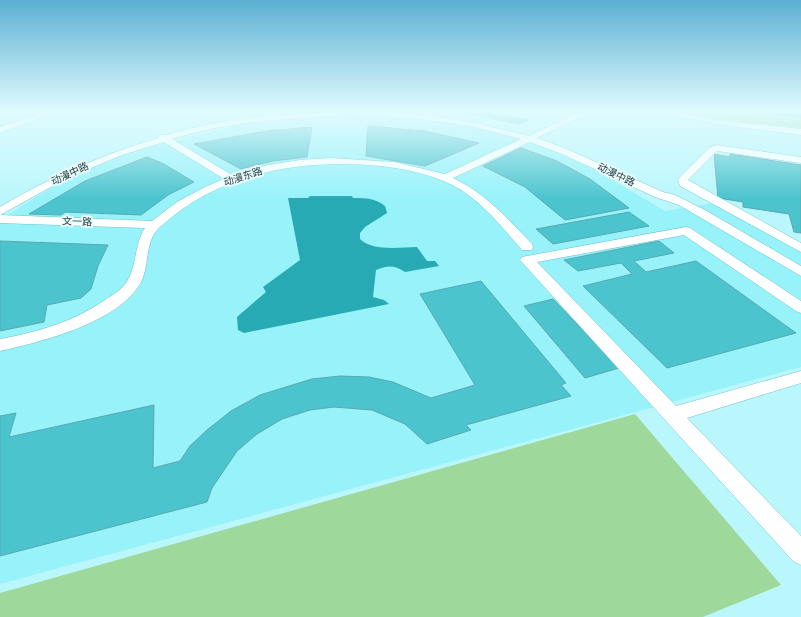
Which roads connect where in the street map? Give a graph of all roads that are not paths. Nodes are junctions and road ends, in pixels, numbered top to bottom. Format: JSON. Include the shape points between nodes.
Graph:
{"nodes":[{"id":1,"x":155,"y":141,"type":"edge"},
{"id":2,"x":156,"y":141,"type":"edge"},
{"id":3,"x":169,"y":141,"type":"edge"},
{"id":4,"x":522,"y":141,"type":"edge"},
{"id":5,"x":540,"y":141,"type":"edge"},
{"id":6,"x":801,"y":160,"type":"edge"},
{"id":7,"x":443,"y":177,"type":"junction"},
{"id":8,"x":232,"y":179,"type":"junction"},
{"id":9,"x":0,"y":207,"type":"edge"},
{"id":10,"x":0,"y":212,"type":"edge"},
{"id":11,"x":0,"y":219,"type":"edge"},
{"id":12,"x":154,"y":225,"type":"junction"},
{"id":13,"x":527,"y":247,"type":"dead end"},
{"id":14,"x":801,"y":248,"type":"edge"},
{"id":15,"x":801,"y":272,"type":"edge"},
{"id":16,"x":801,"y":308,"type":"edge"},
{"id":17,"x":0,"y":345,"type":"edge"},
{"id":18,"x":801,"y":377,"type":"edge"},
{"id":19,"x":672,"y":415,"type":"junction"},
{"id":20,"x":801,"y":552,"type":"edge"}],
"edges":[{"from":1,"to":9,"type":"street","name":"动漫中路","via":[[85,163],[52,177]]},
{"from":2,"to":10,"type":"street","name":"动漫中路","via":[[84,167],[41,187]]},
{"from":3,"to":8,"type":"street"},
{"from":4,"to":7,"type":"street"},
{"from":5,"to":15,"type":"street","name":"动漫中路","via":[[621,172],[700,212]]},
{"from":6,"to":14,"type":"street","via":[[717,148],[713,149],[683,180],[688,186]]},
{"from":7,"to":8,"type":"street","name":"动漫东路","via":[[382,163],[336,160],[289,164]]},
{"from":7,"to":13,"type":"street","name":"动漫东路","via":[[481,200]]},
{"from":8,"to":12,"type":"street","name":"动漫东路","via":[[181,204]]},
{"from":11,"to":12,"type":"street","name":"文一路"},
{"from":12,"to":17,"type":"street","name":"动漫东路","via":[[141,248],[135,281],[120,296],[85,320],[63,330]]},
{"from":16,"to":19,"type":"street","via":[[686,231],[527,260]]},
{"from":18,"to":19,"type":"street"},
{"from":19,"to":20,"type":"street"}]}
